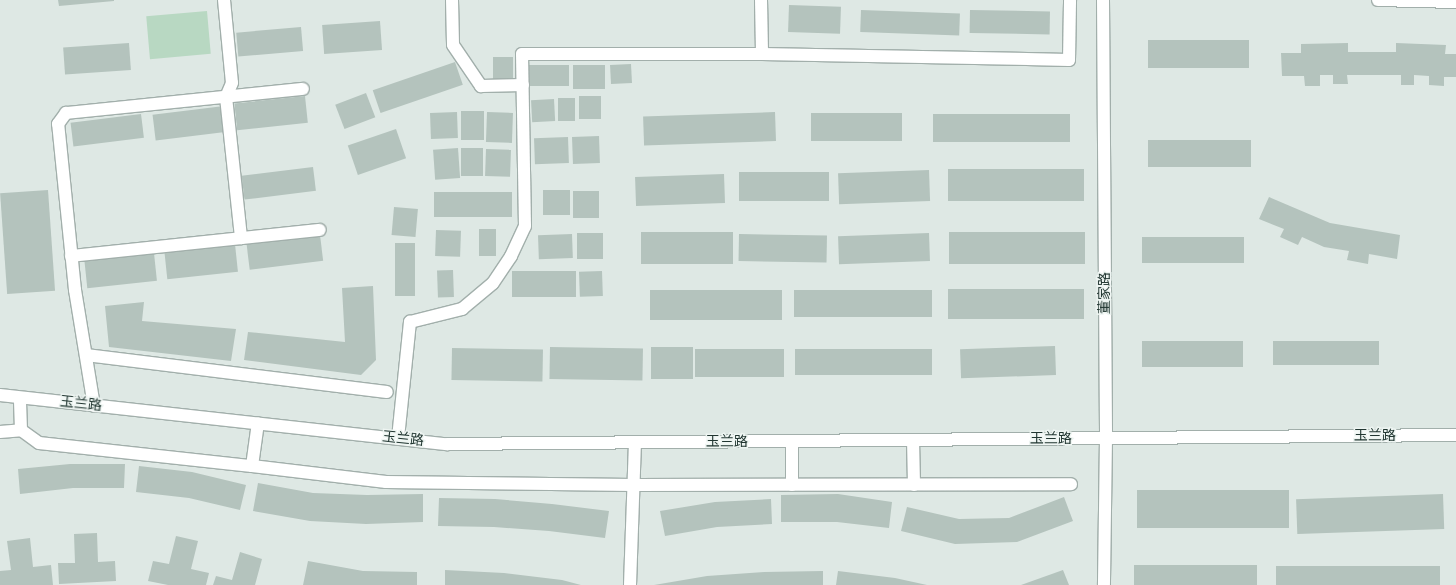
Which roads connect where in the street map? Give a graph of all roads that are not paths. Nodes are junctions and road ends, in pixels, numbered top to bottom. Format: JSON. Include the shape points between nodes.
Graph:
{"nodes":[{"id":1,"x":224,"y":0,"type":"edge"},
{"id":2,"x":452,"y":0,"type":"edge"},
{"id":3,"x":761,"y":0,"type":"edge"},
{"id":4,"x":1070,"y":0,"type":"edge"},
{"id":5,"x":1103,"y":0,"type":"edge"},
{"id":6,"x":1378,"y":0,"type":"edge"},
{"id":7,"x":1456,"y":2,"type":"edge"},
{"id":8,"x":762,"y":54,"type":"junction"},
{"id":9,"x":523,"y":85,"type":"junction"},
{"id":10,"x":303,"y":89,"type":"dead end"},
{"id":11,"x":226,"y":97,"type":"junction"},
{"id":12,"x":320,"y":230,"type":"dead end"},
{"id":13,"x":241,"y":238,"type":"junction"},
{"id":14,"x":71,"y":256,"type":"junction"},
{"id":15,"x":86,"y":355,"type":"junction"},
{"id":16,"x":387,"y":392,"type":"dead end"},
{"id":17,"x":0,"y":395,"type":"edge"},
{"id":18,"x":20,"y":398,"type":"junction"},
{"id":19,"x":94,"y":406,"type":"junction"},
{"id":20,"x":258,"y":424,"type":"junction"},
{"id":21,"x":22,"y":430,"type":"junction"},
{"id":22,"x":0,"y":432,"type":"edge"},
{"id":23,"x":1456,"y":436,"type":"edge"},
{"id":24,"x":398,"y":438,"type":"junction"},
{"id":25,"x":1106,"y":438,"type":"junction"},
{"id":26,"x":913,"y":440,"type":"junction"},
{"id":27,"x":792,"y":441,"type":"junction"},
{"id":28,"x":635,"y":442,"type":"junction"},
{"id":29,"x":252,"y":466,"type":"junction"},
{"id":30,"x":1071,"y":484,"type":"dead end"},
{"id":31,"x":633,"y":485,"type":"junction"},
{"id":32,"x":792,"y":485,"type":"junction"},
{"id":33,"x":914,"y":485,"type":"junction"},
{"id":34,"x":630,"y":585,"type":"edge"},
{"id":35,"x":1104,"y":585,"type":"edge"}],
"edges":[{"from":1,"to":11,"type":"street","via":[[232,82]]},
{"from":2,"to":9,"type":"street","via":[[453,45],[481,86]]},
{"from":3,"to":8,"type":"street"},
{"from":4,"to":8,"type":"street","via":[[1070,60]]},
{"from":5,"to":25,"type":"street","name":"董家路"},
{"from":6,"to":7,"type":"street"},
{"from":8,"to":9,"type":"street","via":[[522,54]]},
{"from":9,"to":24,"type":"street","via":[[525,226],[511,256],[493,283],[462,309],[410,322]]},
{"from":10,"to":11,"type":"street"},
{"from":11,"to":13,"type":"street"},
{"from":11,"to":14,"type":"street","via":[[66,114],[58,124]]},
{"from":12,"to":13,"type":"street"},
{"from":13,"to":14,"type":"street"},
{"from":14,"to":15,"type":"street"},
{"from":15,"to":16,"type":"street"},
{"from":15,"to":19,"type":"street"},
{"from":17,"to":18,"type":"street","name":"玉兰路"},
{"from":18,"to":19,"type":"street","name":"玉兰路"},
{"from":18,"to":21,"type":"street"},
{"from":19,"to":20,"type":"street","name":"玉兰路"},
{"from":20,"to":24,"type":"street","name":"玉兰路"},
{"from":20,"to":29,"type":"street"},
{"from":21,"to":22,"type":"street"},
{"from":21,"to":29,"type":"street","via":[[39,443]]},
{"from":23,"to":25,"type":"street","name":"玉兰路"},
{"from":24,"to":28,"type":"street","name":"玉兰路","via":[[447,444]]},
{"from":25,"to":26,"type":"street","name":"玉兰路"},
{"from":25,"to":35,"type":"street","name":"董家路"},
{"from":26,"to":27,"type":"street","name":"玉兰路"},
{"from":26,"to":33,"type":"street"},
{"from":27,"to":28,"type":"street","name":"玉兰路"},
{"from":27,"to":32,"type":"street"},
{"from":28,"to":31,"type":"street"},
{"from":29,"to":31,"type":"street","via":[[386,482]]},
{"from":30,"to":33,"type":"street"},
{"from":31,"to":32,"type":"street"},
{"from":31,"to":34,"type":"street"},
{"from":32,"to":33,"type":"street"}]}
